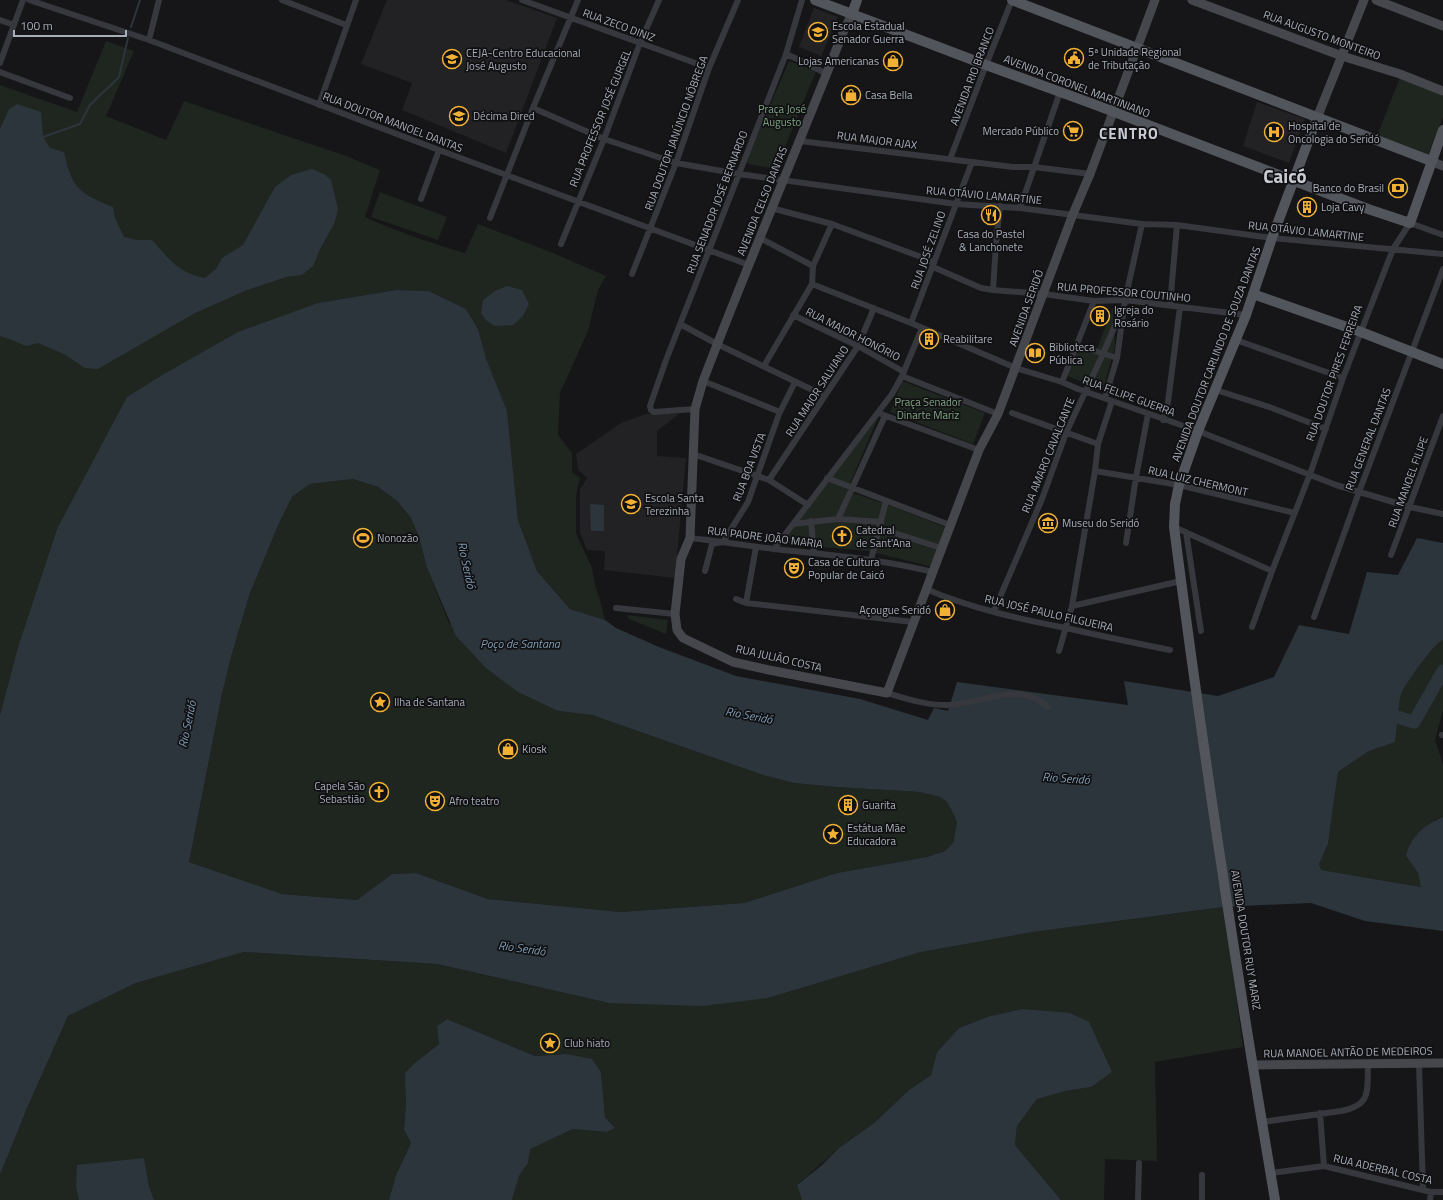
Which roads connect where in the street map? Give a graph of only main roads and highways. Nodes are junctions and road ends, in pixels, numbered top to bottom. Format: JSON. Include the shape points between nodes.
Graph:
{"nodes":[{"id":1,"x":815,"y":0,"type":"edge"},
{"id":2,"x":858,"y":0,"type":"edge"},
{"id":3,"x":1012,"y":0,"type":"edge"},
{"id":4,"x":1155,"y":0,"type":"edge"},
{"id":5,"x":1192,"y":0,"type":"edge"},
{"id":6,"x":1364,"y":0,"type":"edge"},
{"id":7,"x":1376,"y":0,"type":"edge"},
{"id":8,"x":852,"y":14,"type":"junction"},
{"id":9,"x":1443,"y":26,"type":"edge"},
{"id":10,"x":1138,"y":49,"type":"junction"},
{"id":11,"x":1342,"y":56,"type":"junction"},
{"id":12,"x":1443,"y":91,"type":"edge"},
{"id":13,"x":1113,"y":112,"type":"junction"},
{"id":14,"x":1317,"y":118,"type":"junction"},
{"id":15,"x":1443,"y":130,"type":"edge"},
{"id":16,"x":1431,"y":161,"type":"junction"},
{"id":17,"x":1443,"y":166,"type":"edge"},
{"id":18,"x":1294,"y":181,"type":"junction"},
{"id":19,"x":1410,"y":223,"type":"joint"},
{"id":20,"x":1253,"y":294,"type":"junction"},
{"id":21,"x":1443,"y":364,"type":"edge"},
{"id":22,"x":690,"y":538,"type":"joint"},
{"id":23,"x":1195,"y":682,"type":"joint"},
{"id":24,"x":887,"y":693,"type":"joint"},
{"id":25,"x":1443,"y":1063,"type":"edge"},
{"id":26,"x":1253,"y":1065,"type":"junction"},
{"id":27,"x":1275,"y":1200,"type":"edge"}],
"edges":[{"from":1,"to":8,"type":"main road","name":"AVENIDA CORONEL MARTINIANO"},
{"from":2,"to":8,"type":"main road","name":"AVENIDA CELSO DANTAS"},
{"from":3,"to":10,"type":"main road"},
{"from":4,"to":10,"type":"main road","name":"AVENIDA SERIDÓ"},
{"from":5,"to":11,"type":"main road","name":"RUA AUGUSTO MONTEIRO"},
{"from":6,"to":11,"type":"main road","name":"AVENIDA DOUTOR CARLINDO DE SOUZA DANTAS"},
{"from":7,"to":9,"type":"main road"},
{"from":8,"to":13,"type":"main road","name":"AVENIDA CORONEL MARTINIANO"},
{"from":8,"to":22,"type":"main road","name":"AVENIDA CELSO DANTAS","via":[[771,208],[703,381],[695,409]]},
{"from":10,"to":13,"type":"main road","name":"AVENIDA SERIDÓ"},
{"from":10,"to":14,"type":"main road"},
{"from":11,"to":12,"type":"main road","name":"RUA AUGUSTO MONTEIRO"},
{"from":11,"to":14,"type":"main road","name":"AVENIDA DOUTOR CARLINDO DE SOUZA DANTAS"},
{"from":13,"to":18,"type":"main road","name":"AVENIDA CORONEL MARTINIANO"},
{"from":13,"to":24,"type":"main road","name":"AVENIDA SERIDÓ","via":[[998,414],[979,450],[926,589],[911,621]]},
{"from":14,"to":16,"type":"main road"},
{"from":14,"to":18,"type":"main road","name":"AVENIDA DOUTOR CARLINDO DE SOUZA DANTAS"},
{"from":15,"to":16,"type":"main road","name":"RUA DOUTOR PIRES FERREIRA"},
{"from":16,"to":17,"type":"main road"},
{"from":16,"to":19,"type":"main road","name":"RUA DOUTOR PIRES FERREIRA"},
{"from":18,"to":19,"type":"main road","name":"AVENIDA CORONEL MARTINIANO"},
{"from":18,"to":20,"type":"main road","name":"AVENIDA DOUTOR CARLINDO DE SOUZA DANTAS"},
{"from":20,"to":21,"type":"main road"},
{"from":20,"to":23,"type":"main road","name":"AVENIDA DOUTOR CARLINDO DE SOUZA DANTAS","via":[[1198,431],[1175,504],[1174,527]]},
{"from":22,"to":24,"type":"main road","name":"RUA JULIÃO COSTA","via":[[681,559],[675,614],[677,630],[683,638],[733,662]]},
{"from":23,"to":26,"type":"main road","name":"AVENIDA DOUTOR RUY MARIZ","via":[[1228,915]]},
{"from":25,"to":26,"type":"main road","name":"RUA MANOEL ANTÃO DE MEDEIROS"},
{"from":26,"to":27,"type":"main road","name":"AVENIDA DOUTOR RUY MARIZ"}]}
